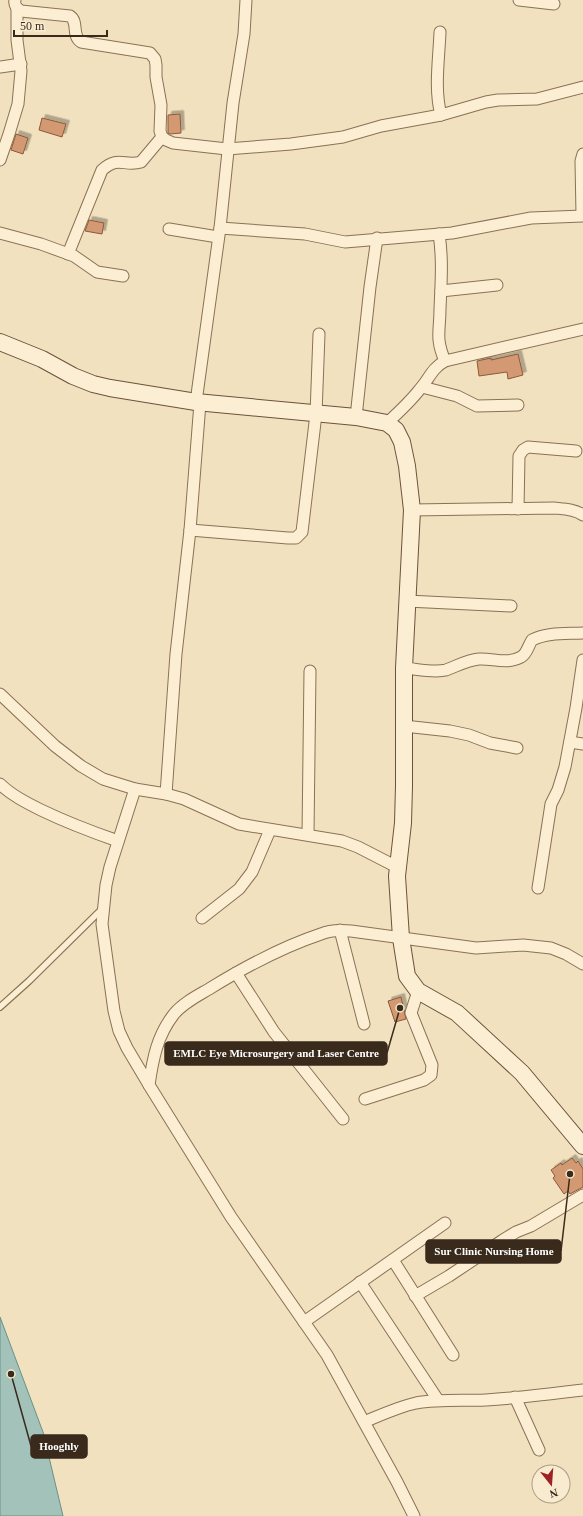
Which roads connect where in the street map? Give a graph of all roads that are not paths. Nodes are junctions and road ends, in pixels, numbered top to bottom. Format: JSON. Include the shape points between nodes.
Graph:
{"nodes":[{"id":1,"x":246,"y":0,"type":"edge"},
{"id":2,"x":519,"y":0,"type":"edge"},
{"id":3,"x":16,"y":4,"type":"edge"},
{"id":4,"x":554,"y":4,"type":"dead end"},
{"id":5,"x":440,"y":32,"type":"dead end"},
{"id":6,"x":21,"y":64,"type":"junction"},
{"id":7,"x":0,"y":67,"type":"edge"},
{"id":8,"x":583,"y":87,"type":"edge"},
{"id":9,"x":441,"y":115,"type":"junction"},
{"id":10,"x":162,"y":136,"type":"junction"},
{"id":11,"x":227,"y":149,"type":"junction"},
{"id":12,"x":583,"y":154,"type":"edge"},
{"id":13,"x":0,"y":160,"type":"edge"},
{"id":14,"x":583,"y":215,"type":"edge"},
{"id":15,"x":169,"y":229,"type":"dead end"},
{"id":16,"x":0,"y":233,"type":"edge"},
{"id":17,"x":219,"y":233,"type":"junction"},
{"id":18,"x":439,"y":234,"type":"junction"},
{"id":19,"x":377,"y":238,"type":"junction"},
{"id":20,"x":68,"y":254,"type":"junction"},
{"id":21,"x":123,"y":276,"type":"dead end"},
{"id":22,"x":497,"y":285,"type":"dead end"},
{"id":23,"x":441,"y":291,"type":"junction"},
{"id":24,"x":583,"y":329,"type":"edge"},
{"id":25,"x":318,"y":334,"type":"dead end"},
{"id":26,"x":0,"y":342,"type":"edge"},
{"id":27,"x":444,"y":361,"type":"junction"},
{"id":28,"x":422,"y":387,"type":"junction"},
{"id":29,"x":198,"y":402,"type":"junction"},
{"id":30,"x":518,"y":405,"type":"dead end"},
{"id":31,"x":316,"y":414,"type":"junction"},
{"id":32,"x":356,"y":417,"type":"junction"},
{"id":33,"x":387,"y":424,"type":"junction"},
{"id":34,"x":576,"y":451,"type":"dead end"},
{"id":35,"x":518,"y":509,"type":"junction"},
{"id":36,"x":412,"y":510,"type":"junction"},
{"id":37,"x":583,"y":515,"type":"edge"},
{"id":38,"x":190,"y":530,"type":"junction"},
{"id":39,"x":407,"y":601,"type":"junction"},
{"id":40,"x":511,"y":606,"type":"dead end"},
{"id":41,"x":583,"y":634,"type":"edge"},
{"id":42,"x":583,"y":660,"type":"edge"},
{"id":43,"x":404,"y":668,"type":"junction"},
{"id":44,"x":310,"y":670,"type":"dead end"},
{"id":45,"x":0,"y":694,"type":"edge"},
{"id":46,"x":404,"y":726,"type":"junction"},
{"id":47,"x":570,"y":742,"type":"junction"},
{"id":48,"x":583,"y":744,"type":"edge"},
{"id":49,"x":517,"y":748,"type":"dead end"},
{"id":50,"x":0,"y":784,"type":"edge"},
{"id":51,"x":135,"y":790,"type":"junction"},
{"id":52,"x":166,"y":794,"type":"junction"},
{"id":53,"x":270,"y":830,"type":"junction"},
{"id":54,"x":308,"y":836,"type":"junction"},
{"id":55,"x":118,"y":841,"type":"junction"},
{"id":56,"x":398,"y":867,"type":"junction"},
{"id":57,"x":538,"y":888,"type":"dead end"},
{"id":58,"x":103,"y":909,"type":"junction"},
{"id":59,"x":202,"y":918,"type":"dead end"},
{"id":60,"x":340,"y":930,"type":"junction"},
{"id":61,"x":401,"y":938,"type":"junction"},
{"id":62,"x":583,"y":964,"type":"edge"},
{"id":63,"x":236,"y":973,"type":"junction"},
{"id":64,"x":418,"y":991,"type":"junction"},
{"id":65,"x":0,"y":1007,"type":"edge"},
{"id":66,"x":364,"y":1024,"type":"dead end"},
{"id":67,"x":149,"y":1085,"type":"junction"},
{"id":68,"x":365,"y":1099,"type":"dead end"},
{"id":69,"x":343,"y":1119,"type":"dead end"},
{"id":70,"x":583,"y":1146,"type":"edge"},
{"id":71,"x":583,"y":1195,"type":"edge"},
{"id":72,"x":445,"y":1223,"type":"dead end"},
{"id":73,"x":392,"y":1260,"type":"junction"},
{"id":74,"x":360,"y":1282,"type":"junction"},
{"id":75,"x":415,"y":1296,"type":"junction"},
{"id":76,"x":304,"y":1322,"type":"junction"},
{"id":77,"x":453,"y":1355,"type":"dead end"},
{"id":78,"x":583,"y":1390,"type":"edge"},
{"id":79,"x":515,"y":1397,"type":"junction"},
{"id":80,"x":438,"y":1400,"type":"junction"},
{"id":81,"x":364,"y":1422,"type":"junction"},
{"id":82,"x":539,"y":1450,"type":"dead end"},
{"id":83,"x":414,"y":1516,"type":"edge"}],
"edges":[{"from":1,"to":11,"type":"street","via":[[244,34]]},
{"from":2,"to":4,"type":"street"},
{"from":3,"to":6,"type":"street"},
{"from":3,"to":10,"type":"street","via":[[21,11],[70,16],[73,18],[75,35],[81,42],[150,53],[156,65]]},
{"from":5,"to":9,"type":"street","via":[[438,105]]},
{"from":6,"to":7,"type":"street"},
{"from":6,"to":13,"type":"street","via":[[18,104]]},
{"from":8,"to":9,"type":"street","via":[[537,99],[486,102]]},
{"from":9,"to":11,"type":"street","via":[[380,126],[343,137]]},
{"from":10,"to":11,"type":"street","via":[[173,143]]},
{"from":10,"to":20,"type":"street","via":[[141,162],[114,162],[102,170]]},
{"from":11,"to":17,"type":"street"},
{"from":12,"to":14,"type":"street"},
{"from":14,"to":18,"type":"street","via":[[531,218]]},
{"from":15,"to":17,"type":"street"},
{"from":16,"to":20,"type":"street"},
{"from":17,"to":19,"type":"street","via":[[305,234],[346,242]]},
{"from":17,"to":29,"type":"street"},
{"from":18,"to":19,"type":"street"},
{"from":18,"to":23,"type":"street","via":[[442,253]]},
{"from":19,"to":32,"type":"street"},
{"from":20,"to":21,"type":"street","via":[[97,272]]},
{"from":22,"to":23,"type":"street"},
{"from":23,"to":27,"type":"street","via":[[438,335]]},
{"from":24,"to":27,"type":"street"},
{"from":25,"to":31,"type":"street"},
{"from":26,"to":29,"type":"main road","via":[[92,384]]},
{"from":27,"to":28,"type":"street","via":[[434,368]]},
{"from":28,"to":30,"type":"street","via":[[457,396],[477,406]]},
{"from":28,"to":33,"type":"street"},
{"from":29,"to":31,"type":"main road"},
{"from":29,"to":38,"type":"street"},
{"from":31,"to":32,"type":"main road"},
{"from":31,"to":38,"type":"street","via":[[303,527],[299,536],[288,538]]},
{"from":32,"to":33,"type":"main road"},
{"from":33,"to":36,"type":"main road","via":[[396,430],[402,442]]},
{"from":34,"to":35,"type":"street","via":[[528,447],[522,450],[519,456]]},
{"from":35,"to":36,"type":"street"},
{"from":35,"to":37,"type":"street","via":[[567,509]]},
{"from":36,"to":39,"type":"main road"},
{"from":38,"to":52,"type":"street","via":[[176,654]]},
{"from":39,"to":40,"type":"street"},
{"from":39,"to":43,"type":"main road"},
{"from":41,"to":43,"type":"street","via":[[545,634],[532,640],[522,657],[507,662],[472,660],[437,671]]},
{"from":42,"to":47,"type":"street"},
{"from":43,"to":46,"type":"main road"},
{"from":44,"to":54,"type":"street"},
{"from":45,"to":51,"type":"street","via":[[80,766],[103,779]]},
{"from":46,"to":49,"type":"street","via":[[450,731]]},
{"from":46,"to":56,"type":"main road","via":[[403,824]]},
{"from":47,"to":48,"type":"street"},
{"from":47,"to":57,"type":"street","via":[[564,772],[550,804]]},
{"from":50,"to":55,"type":"street","via":[[29,804],[74,825]]},
{"from":51,"to":52,"type":"street"},
{"from":51,"to":55,"type":"street"},
{"from":52,"to":53,"type":"street","via":[[239,824]]},
{"from":53,"to":54,"type":"street"},
{"from":53,"to":59,"type":"street","via":[[252,872],[239,889]]},
{"from":54,"to":56,"type":"street","via":[[342,841]]},
{"from":55,"to":58,"type":"street","via":[[108,873]]},
{"from":56,"to":61,"type":"main road"},
{"from":58,"to":65,"type":"lane"},
{"from":58,"to":67,"type":"street","via":[[102,924],[114,1011],[127,1048]]},
{"from":60,"to":61,"type":"street"},
{"from":60,"to":63,"type":"street","via":[[322,933]]},
{"from":60,"to":66,"type":"street"},
{"from":61,"to":62,"type":"street","via":[[476,948],[523,945],[551,948]]},
{"from":61,"to":64,"type":"main road","via":[[407,976]]},
{"from":63,"to":67,"type":"street","via":[[184,1004],[174,1013],[156,1045]]},
{"from":63,"to":69,"type":"street","via":[[274,1032]]},
{"from":64,"to":68,"type":"street","via":[[411,1013],[432,1065],[431,1075],[424,1080]]},
{"from":64,"to":70,"type":"main road","via":[[457,1013],[490,1042],[522,1073]]},
{"from":67,"to":76,"type":"street","via":[[231,1216]]},
{"from":71,"to":75,"type":"street","via":[[509,1236]]},
{"from":72,"to":73,"type":"street"},
{"from":73,"to":74,"type":"street"},
{"from":73,"to":75,"type":"street"},
{"from":74,"to":76,"type":"street"},
{"from":74,"to":80,"type":"street"},
{"from":75,"to":77,"type":"street"},
{"from":76,"to":81,"type":"street","via":[[327,1355]]},
{"from":78,"to":79,"type":"street"},
{"from":79,"to":80,"type":"street"},
{"from":79,"to":82,"type":"street"},
{"from":80,"to":81,"type":"street","via":[[391,1410]]},
{"from":81,"to":83,"type":"street"}]}
